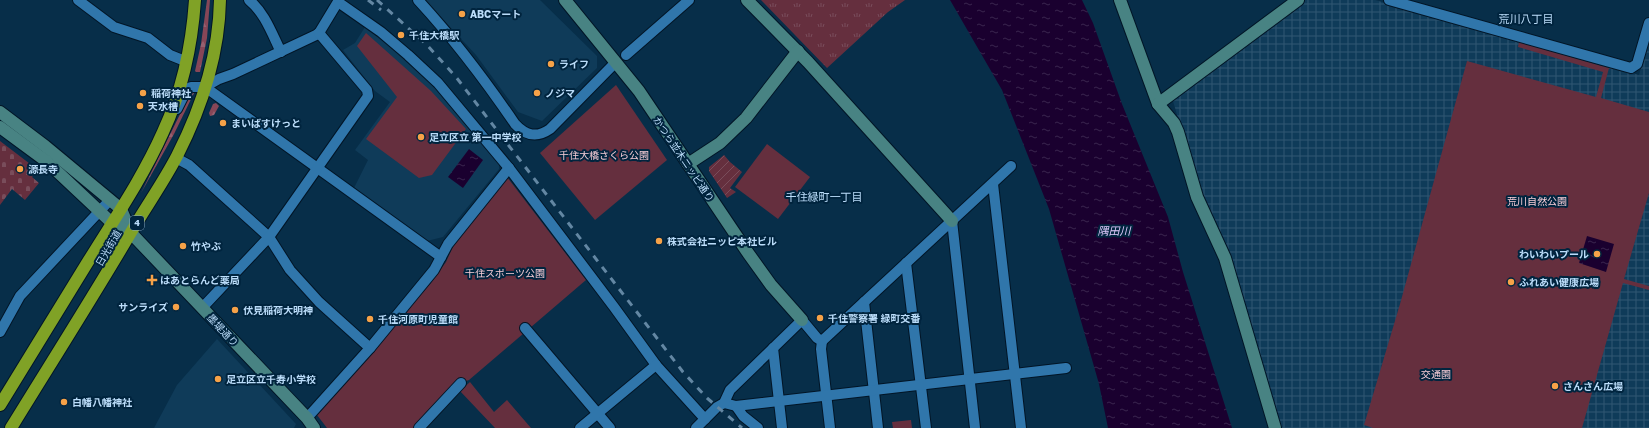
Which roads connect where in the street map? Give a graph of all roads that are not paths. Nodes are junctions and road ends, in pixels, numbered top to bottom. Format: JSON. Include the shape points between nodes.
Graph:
{"nodes":[{"id":1,"x":78,"y":0,"type":"edge"},
{"id":2,"x":196,"y":0,"type":"edge"},
{"id":3,"x":220,"y":0,"type":"edge"},
{"id":4,"x":249,"y":0,"type":"edge"},
{"id":5,"x":418,"y":0,"type":"edge"},
{"id":6,"x":565,"y":0,"type":"edge"},
{"id":7,"x":689,"y":0,"type":"edge"},
{"id":8,"x":748,"y":0,"type":"edge"},
{"id":9,"x":1120,"y":0,"type":"edge"},
{"id":10,"x":1298,"y":0,"type":"edge"},
{"id":11,"x":1389,"y":0,"type":"edge"},
{"id":12,"x":338,"y":1,"type":"edge"},
{"id":13,"x":1649,"y":23,"type":"edge"},
{"id":14,"x":319,"y":33,"type":"junction"},
{"id":15,"x":798,"y":51,"type":"junction"},
{"id":16,"x":281,"y":52,"type":"junction"},
{"id":17,"x":626,"y":55,"type":"dead end"},
{"id":18,"x":185,"y":61,"type":"junction"},
{"id":19,"x":615,"y":63,"type":"junction"},
{"id":20,"x":205,"y":87,"type":"junction"},
{"id":21,"x":1158,"y":104,"type":"junction"},
{"id":22,"x":0,"y":112,"type":"edge"},
{"id":23,"x":0,"y":127,"type":"edge"},
{"id":24,"x":164,"y":130,"type":"junction"},
{"id":25,"x":176,"y":158,"type":"junction"},
{"id":26,"x":688,"y":164,"type":"junction"},
{"id":27,"x":1011,"y":166,"type":"dead end"},
{"id":28,"x":317,"y":168,"type":"junction"},
{"id":29,"x":509,"y":168,"type":"junction"},
{"id":30,"x":993,"y":184,"type":"junction"},
{"id":31,"x":110,"y":200,"type":"junction"},
{"id":32,"x":120,"y":209,"type":"junction"},
{"id":33,"x":100,"y":212,"type":"junction"},
{"id":34,"x":952,"y":221,"type":"junction"},
{"id":35,"x":112,"y":223,"type":"junction"},
{"id":36,"x":131,"y":233,"type":"junction"},
{"id":37,"x":269,"y":237,"type":"junction"},
{"id":38,"x":441,"y":257,"type":"junction"},
{"id":39,"x":906,"y":263,"type":"junction"},
{"id":40,"x":864,"y":302,"type":"junction"},
{"id":41,"x":202,"y":308,"type":"junction"},
{"id":42,"x":802,"y":320,"type":"junction"},
{"id":43,"x":525,"y":328,"type":"dead end"},
{"id":44,"x":0,"y":332,"type":"edge"},
{"id":45,"x":822,"y":341,"type":"junction"},
{"id":46,"x":370,"y":348,"type":"junction"},
{"id":47,"x":773,"y":348,"type":"junction"},
{"id":48,"x":656,"y":365,"type":"junction"},
{"id":49,"x":1066,"y":368,"type":"dead end"},
{"id":50,"x":1015,"y":374,"type":"junction"},
{"id":51,"x":969,"y":379,"type":"junction"},
{"id":52,"x":461,"y":383,"type":"dead end"},
{"id":53,"x":920,"y":384,"type":"junction"},
{"id":54,"x":874,"y":390,"type":"junction"},
{"id":55,"x":826,"y":396,"type":"junction"},
{"id":56,"x":2,"y":397,"type":"edge"},
{"id":57,"x":779,"y":401,"type":"junction"},
{"id":58,"x":724,"y":403,"type":"junction"},
{"id":59,"x":736,"y":406,"type":"junction"},
{"id":60,"x":597,"y":412,"type":"junction"},
{"id":61,"x":705,"y":419,"type":"junction"},
{"id":62,"x":310,"y":423,"type":"edge"},
{"id":63,"x":11,"y":428,"type":"edge"},
{"id":64,"x":418,"y":428,"type":"edge"},
{"id":65,"x":580,"y":428,"type":"edge"},
{"id":66,"x":610,"y":428,"type":"edge"},
{"id":67,"x":696,"y":428,"type":"edge"},
{"id":68,"x":758,"y":428,"type":"edge"},
{"id":69,"x":782,"y":428,"type":"edge"},
{"id":70,"x":830,"y":428,"type":"edge"},
{"id":71,"x":878,"y":428,"type":"edge"},
{"id":72,"x":926,"y":428,"type":"edge"},
{"id":73,"x":974,"y":428,"type":"edge"},
{"id":74,"x":1021,"y":428,"type":"edge"},
{"id":75,"x":1275,"y":428,"type":"edge"}],
"edges":[{"from":1,"to":18,"type":"street","via":[[114,27],[148,38],[170,55]]},
{"from":2,"to":18,"type":"highway","name":"日光街道","number":"4"},
{"from":3,"to":20,"type":"highway","name":"日光街道","number":"4","via":[[217,33]]},
{"from":4,"to":16,"type":"street","via":[[262,13]]},
{"from":5,"to":19,"type":"street","via":[[467,57],[515,124],[528,134],[543,134],[550,129]]},
{"from":6,"to":19,"type":"street","name":"かつら並木ニッピ通り"},
{"from":7,"to":17,"type":"street"},
{"from":8,"to":15,"type":"street"},
{"from":9,"to":21,"type":"street"},
{"from":10,"to":21,"type":"street"},
{"from":11,"to":13,"type":"street","via":[[1631,68],[1637,64]]},
{"from":12,"to":14,"type":"street"},
{"from":12,"to":29,"type":"street","via":[[381,32],[433,78]]},
{"from":14,"to":16,"type":"street"},
{"from":14,"to":28,"type":"street","via":[[368,90],[368,96]]},
{"from":15,"to":26,"type":"street","via":[[746,118],[720,143]]},
{"from":15,"to":34,"type":"street"},
{"from":16,"to":20,"type":"street"},
{"from":18,"to":24,"type":"highway","name":"日光街道","number":"4"},
{"from":19,"to":26,"type":"street","name":"かつら並木ニッピ通り","via":[[639,91]]},
{"from":20,"to":24,"type":"street","via":[[187,89]]},
{"from":20,"to":25,"type":"highway","name":"日光街道","number":"4","via":[[196,115]]},
{"from":20,"to":28,"type":"street"},
{"from":21,"to":75,"type":"street","via":[[1178,132],[1197,197],[1225,258]]},
{"from":22,"to":31,"type":"street","name":"墨堤通り"},
{"from":23,"to":33,"type":"street","name":"墨堤通り","via":[[46,161]]},
{"from":24,"to":32,"type":"highway","name":"日光街道","number":"4"},
{"from":25,"to":36,"type":"highway","name":"日光街道","number":"4"},
{"from":25,"to":37,"type":"street","via":[[189,165]]},
{"from":26,"to":42,"type":"street","name":"かつら並木ニッピ通り","via":[[771,285]]},
{"from":27,"to":30,"type":"street"},
{"from":28,"to":37,"type":"street"},
{"from":28,"to":38,"type":"street"},
{"from":29,"to":38,"type":"street","via":[[448,244]]},
{"from":29,"to":48,"type":"street"},
{"from":30,"to":34,"type":"street"},
{"from":30,"to":50,"type":"street"},
{"from":31,"to":32,"type":"street","name":"墨堤通り"},
{"from":31,"to":33,"type":"street"},
{"from":32,"to":35,"type":"highway","name":"日光街道","number":"4"},
{"from":32,"to":36,"type":"street","name":"墨堤通り"},
{"from":33,"to":35,"type":"street","name":"墨堤通り"},
{"from":33,"to":44,"type":"street","via":[[20,296]]},
{"from":34,"to":39,"type":"street"},
{"from":34,"to":51,"type":"street"},
{"from":35,"to":36,"type":"street","name":"墨堤通り"},
{"from":35,"to":56,"type":"highway","name":"日光街道","number":"4"},
{"from":36,"to":41,"type":"street","name":"墨堤通り"},
{"from":36,"to":63,"type":"highway","name":"日光街道","number":"4"},
{"from":37,"to":41,"type":"street"},
{"from":37,"to":46,"type":"street","via":[[290,270]]},
{"from":38,"to":46,"type":"street","via":[[434,270]]},
{"from":39,"to":40,"type":"street"},
{"from":39,"to":53,"type":"street"},
{"from":40,"to":45,"type":"street"},
{"from":40,"to":54,"type":"street"},
{"from":41,"to":62,"type":"street","name":"墨堤通り"},
{"from":42,"to":45,"type":"street"},
{"from":42,"to":47,"type":"street"},
{"from":43,"to":60,"type":"street"},
{"from":45,"to":55,"type":"street"},
{"from":46,"to":62,"type":"street"},
{"from":47,"to":57,"type":"street"},
{"from":47,"to":58,"type":"street","via":[[730,390]]},
{"from":48,"to":60,"type":"street"},
{"from":48,"to":61,"type":"street"},
{"from":49,"to":50,"type":"street"},
{"from":50,"to":51,"type":"street"},
{"from":50,"to":74,"type":"street"},
{"from":51,"to":53,"type":"street"},
{"from":51,"to":73,"type":"street"},
{"from":52,"to":64,"type":"street"},
{"from":53,"to":54,"type":"street"},
{"from":53,"to":72,"type":"street"},
{"from":54,"to":55,"type":"street"},
{"from":54,"to":71,"type":"street"},
{"from":55,"to":57,"type":"street"},
{"from":55,"to":70,"type":"street"},
{"from":57,"to":59,"type":"street"},
{"from":57,"to":69,"type":"street"},
{"from":58,"to":59,"type":"street"},
{"from":58,"to":61,"type":"street"},
{"from":59,"to":68,"type":"street","via":[[743,416]]},
{"from":60,"to":65,"type":"street"},
{"from":60,"to":66,"type":"street"},
{"from":61,"to":67,"type":"street"}]}
